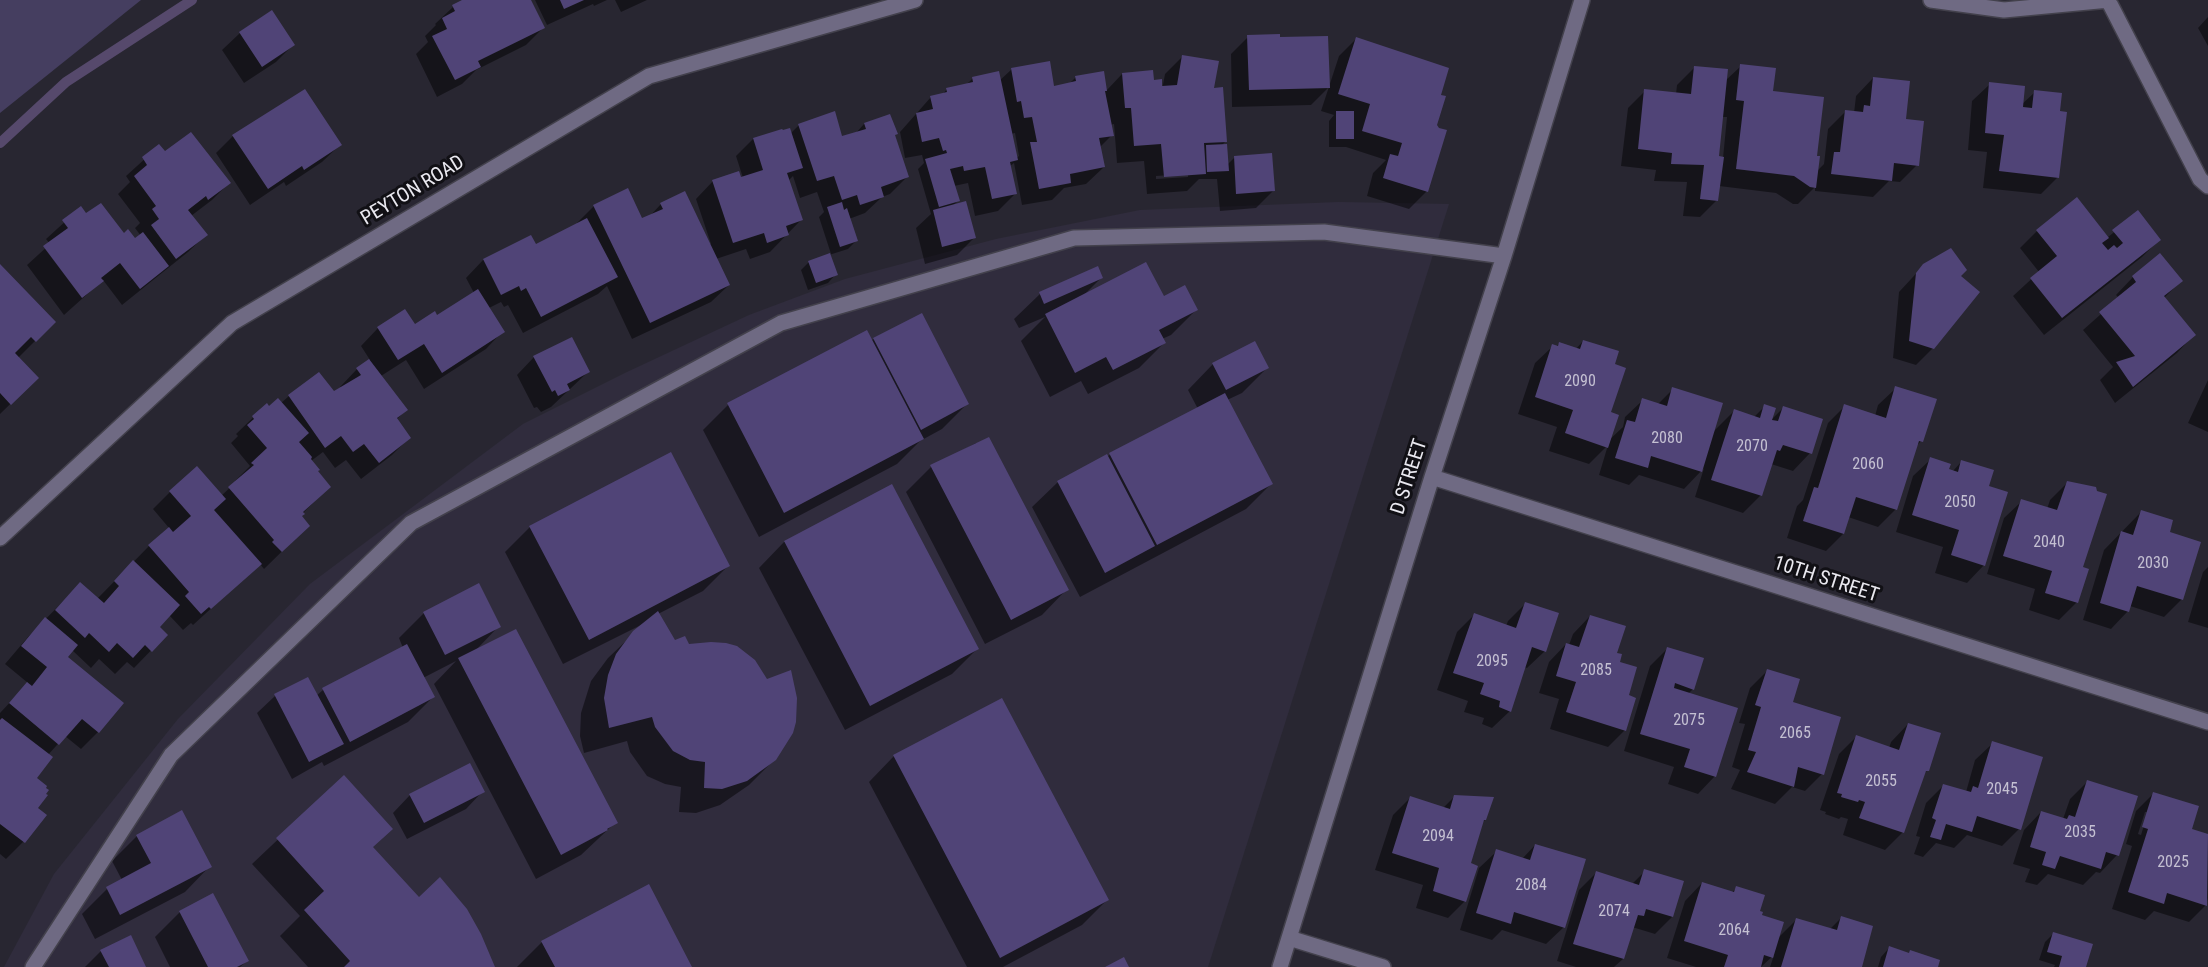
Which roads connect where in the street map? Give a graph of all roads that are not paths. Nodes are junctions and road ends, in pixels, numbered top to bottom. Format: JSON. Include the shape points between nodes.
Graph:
{"nodes":[{"id":1,"x":915,"y":0,"type":"edge"},
{"id":2,"x":1582,"y":0,"type":"edge"},
{"id":3,"x":1931,"y":0,"type":"edge"},
{"id":4,"x":2108,"y":0,"type":"edge"},
{"id":5,"x":2208,"y":186,"type":"edge"},
{"id":6,"x":1504,"y":256,"type":"junction"},
{"id":7,"x":1432,"y":477,"type":"junction"},
{"id":8,"x":0,"y":538,"type":"edge"},
{"id":9,"x":2208,"y":723,"type":"edge"},
{"id":10,"x":1289,"y":938,"type":"junction"},
{"id":11,"x":33,"y":967,"type":"edge"},
{"id":12,"x":1280,"y":967,"type":"edge"},
{"id":13,"x":1383,"y":967,"type":"edge"}],
"edges":[{"from":1,"to":8,"type":"street","name":"PEYTON ROAD","via":[[649,76],[232,323]]},
{"from":2,"to":6,"type":"street","name":"D STREET"},
{"from":3,"to":4,"type":"street","via":[[2004,10]]},
{"from":4,"to":5,"type":"street","via":[[2200,179]]},
{"from":6,"to":7,"type":"street","name":"D STREET"},
{"from":6,"to":11,"type":"street","via":[[1324,232],[1074,238],[781,323],[411,523],[171,755]]},
{"from":7,"to":9,"type":"street","name":"10TH STREET"},
{"from":7,"to":10,"type":"street","name":"D STREET"},
{"from":10,"to":12,"type":"street","name":"D STREET"},
{"from":10,"to":13,"type":"street"}]}
